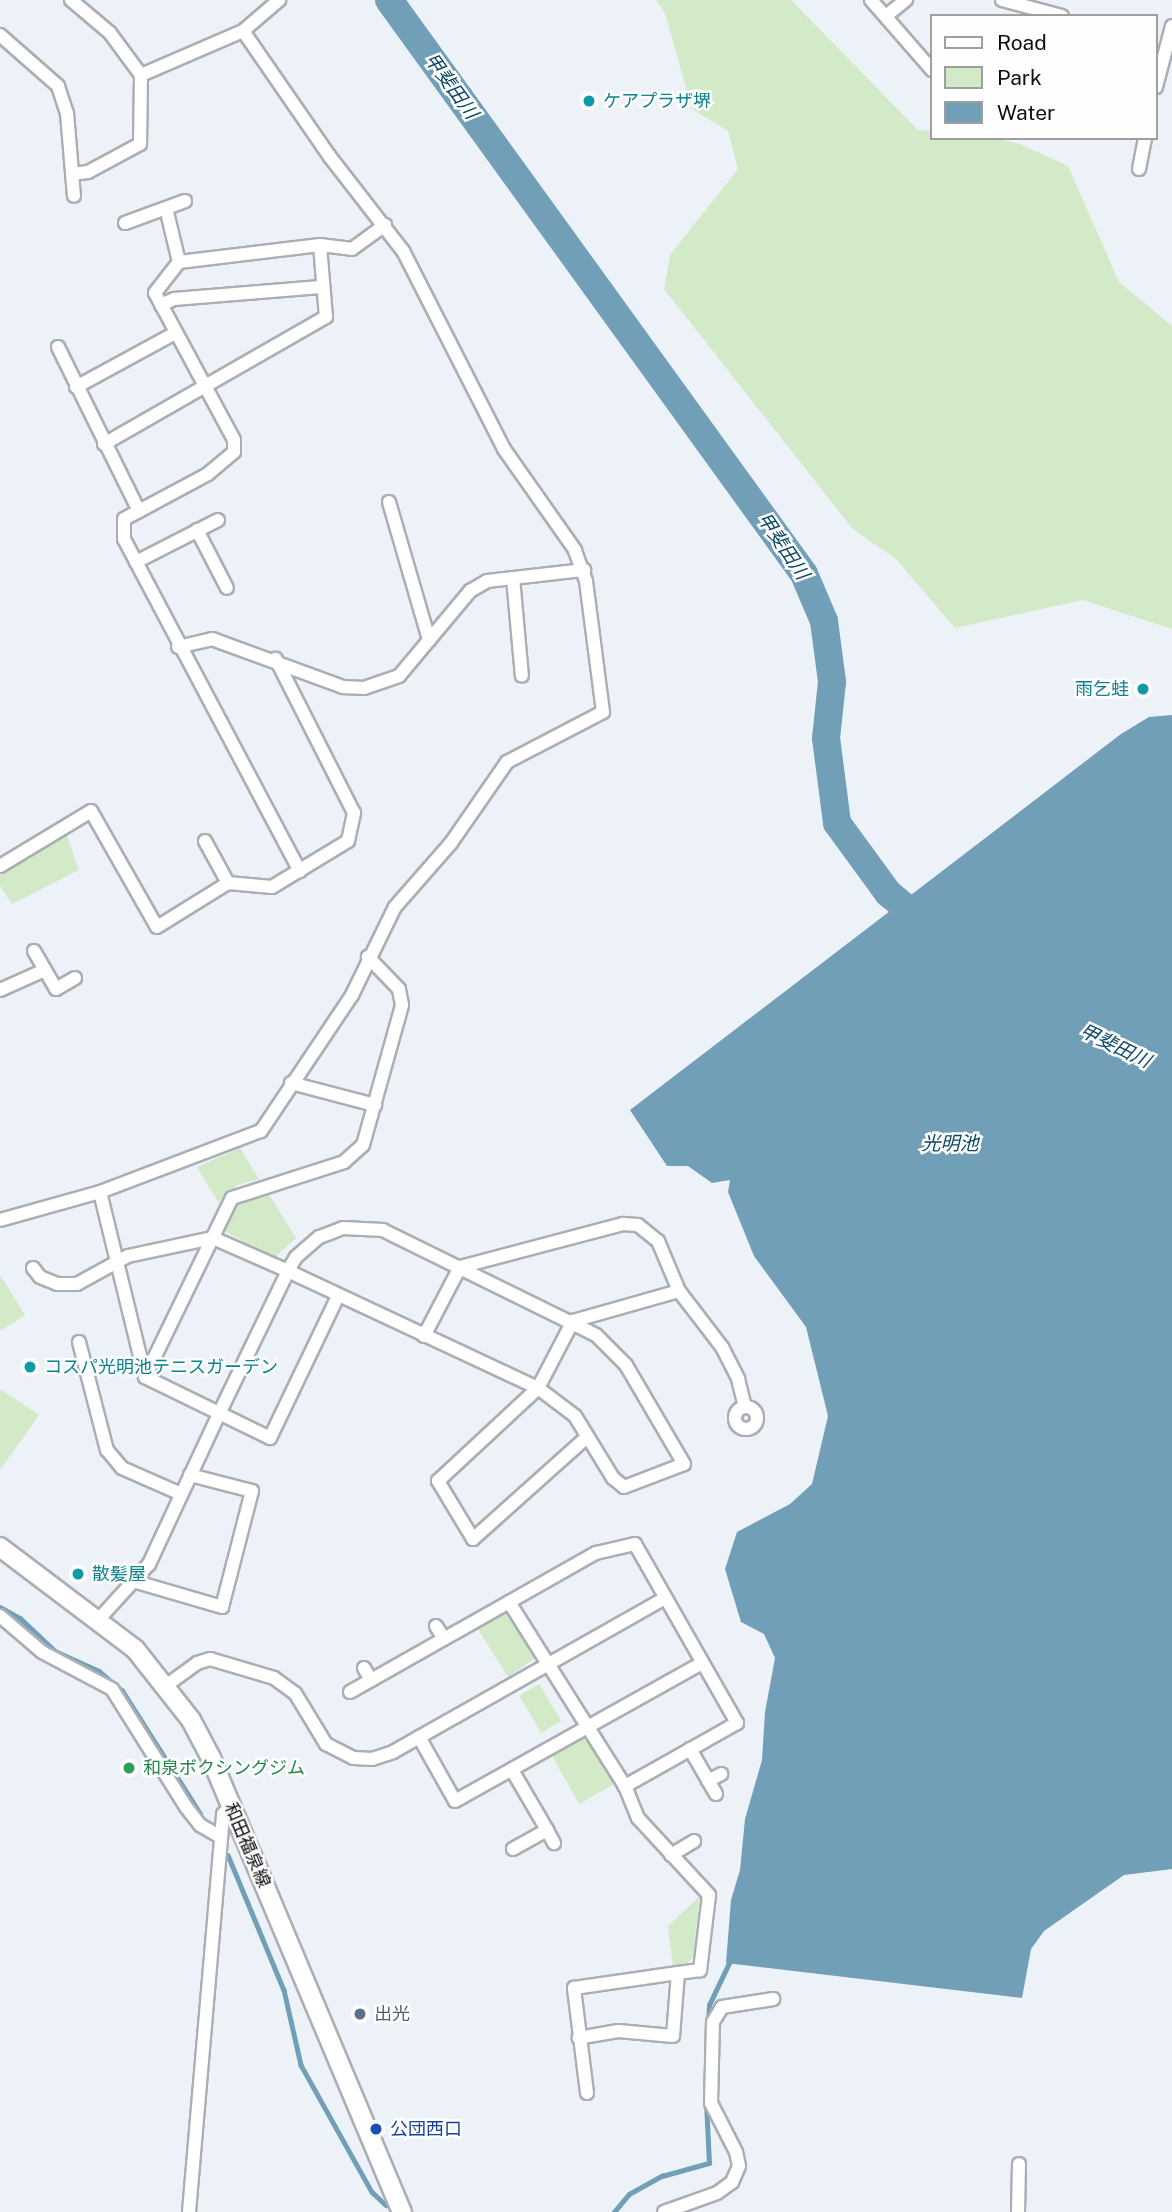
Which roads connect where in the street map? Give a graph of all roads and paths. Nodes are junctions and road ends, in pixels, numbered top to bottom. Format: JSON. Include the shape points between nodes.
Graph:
{"nodes":[{"id":1,"x":71,"y":0,"type":"edge"},
{"id":2,"x":279,"y":0,"type":"edge"},
{"id":3,"x":871,"y":0,"type":"edge"},
{"id":4,"x":906,"y":0,"type":"edge"},
{"id":5,"x":1003,"y":0,"type":"edge"},
{"id":6,"x":1055,"y":14,"type":"edge"},
{"id":7,"x":886,"y":16,"type":"junction"},
{"id":8,"x":1172,"y":26,"type":"edge"},
{"id":9,"x":243,"y":31,"type":"junction"},
{"id":10,"x":0,"y":35,"type":"edge"},
{"id":11,"x":1162,"y":42,"type":"edge"},
{"id":12,"x":930,"y":68,"type":"edge"},
{"id":13,"x":1158,"y":72,"type":"edge"},
{"id":14,"x":141,"y":75,"type":"junction"},
{"id":15,"x":1145,"y":140,"type":"edge"},
{"id":16,"x":1139,"y":169,"type":"dead end"},
{"id":17,"x":72,"y":174,"type":"junction"},
{"id":18,"x":74,"y":196,"type":"dead end"},
{"id":19,"x":185,"y":201,"type":"dead end"},
{"id":20,"x":166,"y":208,"type":"junction"},
{"id":21,"x":125,"y":223,"type":"dead end"},
{"id":22,"x":384,"y":225,"type":"junction"},
{"id":23,"x":320,"y":245,"type":"junction"},
{"id":24,"x":179,"y":262,"type":"junction"},
{"id":25,"x":321,"y":287,"type":"junction"},
{"id":26,"x":161,"y":306,"type":"junction"},
{"id":27,"x":175,"y":333,"type":"junction"},
{"id":28,"x":58,"y":347,"type":"dead end"},
{"id":29,"x":205,"y":386,"type":"junction"},
{"id":30,"x":76,"y":387,"type":"junction"},
{"id":31,"x":104,"y":444,"type":"junction"},
{"id":32,"x":389,"y":502,"type":"dead end"},
{"id":33,"x":139,"y":511,"type":"junction"},
{"id":34,"x":218,"y":520,"type":"dead end"},
{"id":35,"x":197,"y":530,"type":"junction"},
{"id":36,"x":136,"y":562,"type":"junction"},
{"id":37,"x":584,"y":570,"type":"junction"},
{"id":38,"x":513,"y":578,"type":"junction"},
{"id":39,"x":228,"y":588,"type":"dead end"},
{"id":40,"x":429,"y":640,"type":"junction"},
{"id":41,"x":178,"y":647,"type":"junction"},
{"id":42,"x":276,"y":659,"type":"junction"},
{"id":43,"x":523,"y":676,"type":"dead end"},
{"id":44,"x":205,"y":841,"type":"dead end"},
{"id":45,"x":0,"y":866,"type":"edge"},
{"id":46,"x":300,"y":871,"type":"junction"},
{"id":47,"x":228,"y":883,"type":"junction"},
{"id":48,"x":34,"y":951,"type":"dead end"},
{"id":49,"x":368,"y":957,"type":"junction"},
{"id":50,"x":45,"y":970,"type":"junction"},
{"id":51,"x":75,"y":978,"type":"dead end"},
{"id":52,"x":0,"y":990,"type":"edge"},
{"id":53,"x":291,"y":1083,"type":"junction"},
{"id":54,"x":375,"y":1105,"type":"junction"},
{"id":55,"x":100,"y":1192,"type":"junction"},
{"id":56,"x":0,"y":1220,"type":"edge"},
{"id":57,"x":213,"y":1238,"type":"junction"},
{"id":58,"x":116,"y":1263,"type":"junction"},
{"id":59,"x":460,"y":1267,"type":"junction"},
{"id":60,"x":33,"y":1268,"type":"dead end"},
{"id":61,"x":289,"y":1271,"type":"junction"},
{"id":62,"x":679,"y":1291,"type":"junction"},
{"id":63,"x":338,"y":1296,"type":"junction"},
{"id":64,"x":573,"y":1321,"type":"junction"},
{"id":65,"x":424,"y":1336,"type":"junction"},
{"id":66,"x":79,"y":1342,"type":"dead end"},
{"id":67,"x":145,"y":1377,"type":"junction"},
{"id":68,"x":538,"y":1388,"type":"junction"},
{"id":69,"x":745,"y":1407,"type":"dead end"},
{"id":70,"x":219,"y":1414,"type":"junction"},
{"id":71,"x":587,"y":1437,"type":"junction"},
{"id":72,"x":190,"y":1475,"type":"junction"},
{"id":73,"x":181,"y":1494,"type":"junction"},
{"id":74,"x":0,"y":1547,"type":"edge"},
{"id":75,"x":134,"y":1581,"type":"junction"},
{"id":76,"x":666,"y":1598,"type":"junction"},
{"id":77,"x":509,"y":1602,"type":"junction"},
{"id":78,"x":0,"y":1616,"type":"edge"},
{"id":79,"x":100,"y":1618,"type":"junction"},
{"id":80,"x":436,"y":1626,"type":"dead end"},
{"id":81,"x":444,"y":1639,"type":"junction"},
{"id":82,"x":702,"y":1663,"type":"junction"},
{"id":83,"x":548,"y":1664,"type":"junction"},
{"id":84,"x":364,"y":1668,"type":"dead end"},
{"id":85,"x":371,"y":1681,"type":"junction"},
{"id":86,"x":167,"y":1685,"type":"junction"},
{"id":87,"x":350,"y":1692,"type":"dead end"},
{"id":88,"x":587,"y":1728,"type":"junction"},
{"id":89,"x":419,"y":1737,"type":"junction"},
{"id":90,"x":690,"y":1749,"type":"junction"},
{"id":91,"x":512,"y":1770,"type":"junction"},
{"id":92,"x":721,"y":1774,"type":"dead end"},
{"id":93,"x":709,"y":1781,"type":"junction"},
{"id":94,"x":625,"y":1786,"type":"junction"},
{"id":95,"x":716,"y":1794,"type":"dead end"},
{"id":96,"x":231,"y":1806,"type":"junction"},
{"id":97,"x":547,"y":1830,"type":"junction"},
{"id":98,"x":221,"y":1837,"type":"junction"},
{"id":99,"x":694,"y":1841,"type":"dead end"},
{"id":100,"x":554,"y":1843,"type":"dead end"},
{"id":101,"x":513,"y":1849,"type":"dead end"},
{"id":102,"x":671,"y":1855,"type":"junction"},
{"id":103,"x":678,"y":1973,"type":"junction"},
{"id":104,"x":773,"y":1999,"type":"dead end"},
{"id":105,"x":579,"y":2038,"type":"junction"},
{"id":106,"x":587,"y":2093,"type":"dead end"},
{"id":107,"x":1019,"y":2164,"type":"dead end"},
{"id":108,"x":189,"y":2212,"type":"edge"},
{"id":109,"x":402,"y":2212,"type":"edge"},
{"id":110,"x":664,"y":2212,"type":"edge"},
{"id":111,"x":1018,"y":2212,"type":"edge"}],
"edges":[{"from":1,"to":14,"type":"street","via":[[110,33]]},
{"from":2,"to":9,"type":"street"},
{"from":3,"to":7,"type":"street"},
{"from":4,"to":7,"type":"street"},
{"from":5,"to":6,"type":"street"},
{"from":7,"to":12,"type":"street"},
{"from":8,"to":11,"type":"street"},
{"from":9,"to":14,"type":"street"},
{"from":9,"to":22,"type":"street","via":[[330,157]]},
{"from":10,"to":17,"type":"street","via":[[58,86],[67,113]]},
{"from":11,"to":13,"type":"street"},
{"from":14,"to":17,"type":"street","via":[[140,144],[88,172]]},
{"from":15,"to":16,"type":"street"},
{"from":17,"to":18,"type":"street"},
{"from":19,"to":20,"type":"street"},
{"from":20,"to":21,"type":"street"},
{"from":20,"to":24,"type":"street"},
{"from":22,"to":23,"type":"street","via":[[352,249]]},
{"from":22,"to":37,"type":"street","via":[[426,292],[504,450],[575,550]]},
{"from":23,"to":24,"type":"street"},
{"from":23,"to":25,"type":"street"},
{"from":24,"to":26,"type":"street","via":[[155,293]]},
{"from":25,"to":26,"type":"street","via":[[174,299]]},
{"from":25,"to":29,"type":"street","via":[[326,317]]},
{"from":26,"to":27,"type":"street"},
{"from":27,"to":29,"type":"street"},
{"from":27,"to":30,"type":"street"},
{"from":28,"to":30,"type":"street"},
{"from":29,"to":31,"type":"street"},
{"from":29,"to":33,"type":"street","via":[[234,440],[234,452],[208,474]]},
{"from":30,"to":31,"type":"street"},
{"from":31,"to":33,"type":"street"},
{"from":32,"to":40,"type":"street"},
{"from":33,"to":36,"type":"street","via":[[124,519],[124,539]]},
{"from":34,"to":35,"type":"street"},
{"from":35,"to":36,"type":"street"},
{"from":35,"to":39,"type":"street"},
{"from":36,"to":41,"type":"street"},
{"from":37,"to":38,"type":"street"},
{"from":37,"to":49,"type":"street","via":[[603,712],[507,762],[451,843],[395,906]]},
{"from":38,"to":40,"type":"street","via":[[486,581],[470,591]]},
{"from":38,"to":43,"type":"street"},
{"from":40,"to":42,"type":"street","via":[[399,676],[364,688],[343,687]]},
{"from":41,"to":42,"type":"street","via":[[212,639]]},
{"from":41,"to":46,"type":"street"},
{"from":42,"to":46,"type":"street","via":[[354,813],[348,841]]},
{"from":44,"to":47,"type":"street"},
{"from":45,"to":47,"type":"street","via":[[91,811],[157,927]]},
{"from":46,"to":47,"type":"street","via":[[272,887]]},
{"from":48,"to":50,"type":"street"},
{"from":49,"to":53,"type":"street","via":[[352,995]]},
{"from":49,"to":54,"type":"street","via":[[399,989],[402,1004]]},
{"from":50,"to":51,"type":"street","via":[[55,989]]},
{"from":50,"to":52,"type":"street"},
{"from":53,"to":54,"type":"street"},
{"from":53,"to":55,"type":"street","via":[[261,1130]]},
{"from":54,"to":57,"type":"street","via":[[363,1145],[355,1155],[232,1198]]},
{"from":55,"to":56,"type":"street"},
{"from":55,"to":58,"type":"street"},
{"from":57,"to":58,"type":"street"},
{"from":57,"to":61,"type":"street"},
{"from":57,"to":67,"type":"street"},
{"from":58,"to":60,"type":"street","via":[[67,1285],[40,1277]]},
{"from":58,"to":67,"type":"street"},
{"from":59,"to":61,"type":"street","via":[[383,1230],[356,1227],[319,1237],[296,1256]]},
{"from":59,"to":62,"type":"street","via":[[623,1224],[651,1232]]},
{"from":59,"to":64,"type":"street"},
{"from":59,"to":65,"type":"street"},
{"from":61,"to":63,"type":"street"},
{"from":61,"to":70,"type":"street"},
{"from":62,"to":64,"type":"street"},
{"from":62,"to":69,"type":"street","via":[[722,1347]]},
{"from":63,"to":65,"type":"street"},
{"from":63,"to":70,"type":"street","via":[[270,1438]]},
{"from":64,"to":68,"type":"street"},
{"from":64,"to":71,"type":"street","via":[[596,1335],[626,1365],[684,1464],[624,1487]]},
{"from":65,"to":68,"type":"street"},
{"from":66,"to":73,"type":"street","via":[[107,1450],[122,1468]]},
{"from":67,"to":70,"type":"street"},
{"from":68,"to":71,"type":"street","via":[[575,1416]]},
{"from":68,"to":71,"type":"street","via":[[438,1481],[473,1539]]},
{"from":70,"to":72,"type":"street"},
{"from":72,"to":73,"type":"street"},
{"from":72,"to":75,"type":"street","via":[[252,1491],[222,1607]]},
{"from":73,"to":75,"type":"street","via":[[149,1564]]},
{"from":74,"to":79,"type":"main road","name":"和田福泉線"},
{"from":75,"to":79,"type":"street"},
{"from":76,"to":77,"type":"street","via":[[635,1544],[596,1553]]},
{"from":76,"to":82,"type":"street"},
{"from":76,"to":83,"type":"street"},
{"from":77,"to":81,"type":"street"},
{"from":77,"to":83,"type":"street"},
{"from":78,"to":98,"type":"street","via":[[42,1652],[112,1689],[186,1807],[200,1825]]},
{"from":79,"to":86,"type":"main road","name":"和田福泉線"},
{"from":80,"to":81,"type":"street"},
{"from":81,"to":85,"type":"street"},
{"from":82,"to":88,"type":"street"},
{"from":82,"to":90,"type":"street","via":[[737,1723]]},
{"from":83,"to":88,"type":"street"},
{"from":83,"to":89,"type":"street"},
{"from":84,"to":85,"type":"street"},
{"from":85,"to":87,"type":"street"},
{"from":86,"to":89,"type":"street","via":[[210,1659],[283,1682],[326,1744],[354,1758],[385,1756]]},
{"from":86,"to":96,"type":"main road","name":"和田福泉線","via":[[211,1758]]},
{"from":88,"to":91,"type":"street"},
{"from":88,"to":94,"type":"street"},
{"from":89,"to":91,"type":"street","via":[[455,1801]]},
{"from":90,"to":93,"type":"street"},
{"from":90,"to":94,"type":"street"},
{"from":91,"to":97,"type":"street"},
{"from":92,"to":93,"type":"street"},
{"from":93,"to":95,"type":"street"},
{"from":94,"to":102,"type":"street","via":[[638,1818]]},
{"from":96,"to":98,"type":"street","via":[[223,1814]]},
{"from":96,"to":109,"type":"main road","name":"和田福泉線"},
{"from":97,"to":100,"type":"street"},
{"from":97,"to":101,"type":"street"},
{"from":98,"to":108,"type":"street"},
{"from":99,"to":102,"type":"street"},
{"from":102,"to":103,"type":"street","via":[[709,1895],[699,1970]]},
{"from":103,"to":105,"type":"street","via":[[574,1988]]},
{"from":103,"to":105,"type":"street","via":[[673,2036],[618,2031]]},
{"from":104,"to":110,"type":"street","via":[[722,2007],[713,2022],[711,2103],[736,2152],[739,2166],[732,2182],[717,2193]]},
{"from":105,"to":106,"type":"street"},
{"from":107,"to":111,"type":"street"}]}
